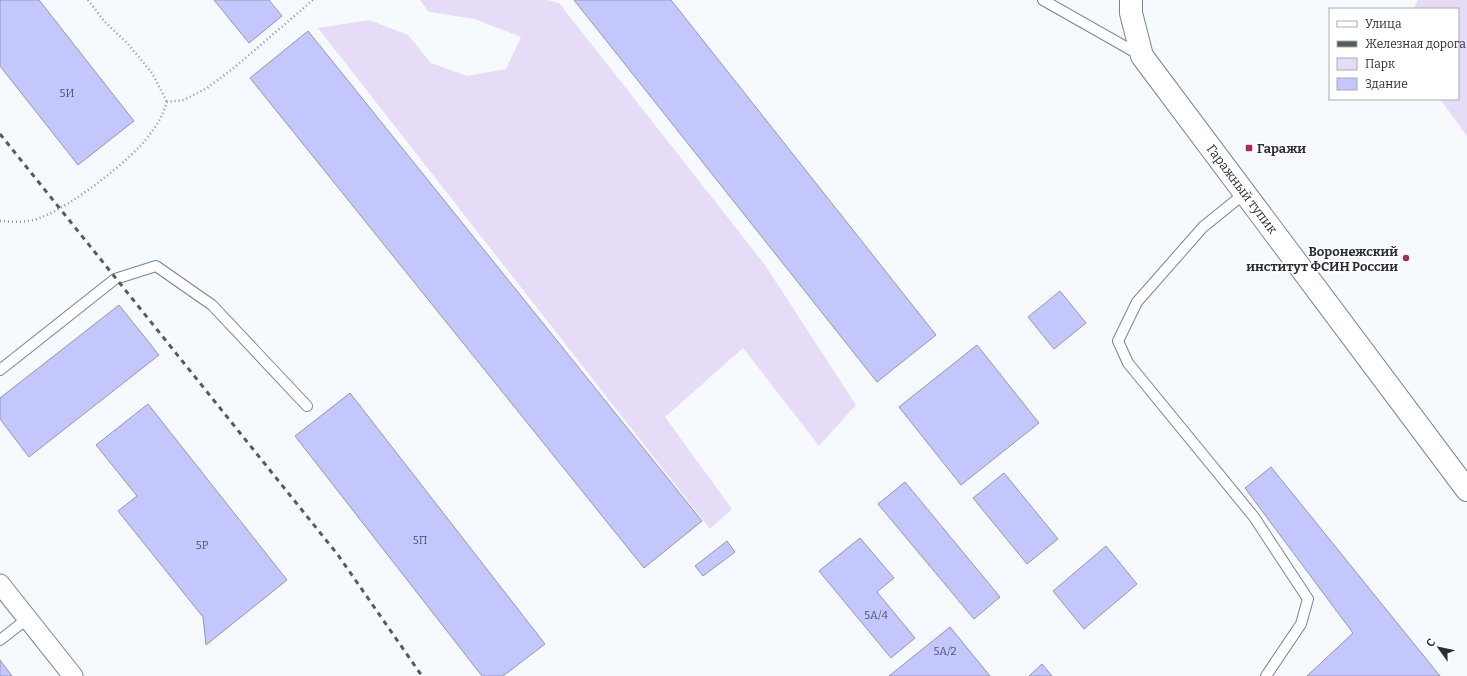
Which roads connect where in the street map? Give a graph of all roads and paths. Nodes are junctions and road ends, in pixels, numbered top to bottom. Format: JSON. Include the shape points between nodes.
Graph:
{"nodes":[{"id":1,"x":88,"y":0,"type":"edge"},
{"id":2,"x":313,"y":0,"type":"edge"},
{"id":3,"x":1042,"y":0,"type":"edge"},
{"id":4,"x":1131,"y":0,"type":"edge"},
{"id":5,"x":1142,"y":56,"type":"junction"},
{"id":6,"x":167,"y":102,"type":"junction"},
{"id":7,"x":1245,"y":193,"type":"junction"},
{"id":8,"x":0,"y":221,"type":"edge"},
{"id":9,"x":0,"y":370,"type":"edge"},
{"id":10,"x":308,"y":406,"type":"dead end"},
{"id":11,"x":1467,"y":490,"type":"edge"},
{"id":12,"x":0,"y":584,"type":"edge"},
{"id":13,"x":27,"y":619,"type":"junction"},
{"id":14,"x":0,"y":640,"type":"edge"},
{"id":15,"x":73,"y":676,"type":"edge"},
{"id":16,"x":1266,"y":676,"type":"edge"}],
"edges":[{"from":1,"to":6,"type":"path","via":[[104,22],[128,44],[152,73]]},
{"from":2,"to":6,"type":"path","via":[[207,88],[184,100]]},
{"from":3,"to":5,"type":"lane","name":"Гаражный тупик"},
{"from":4,"to":5,"type":"street","via":[[1131,13]]},
{"from":5,"to":7,"type":"street","name":"Гаражный тупик"},
{"from":6,"to":8,"type":"path","via":[[150,136],[127,159],[88,189],[41,218],[19,222]]},
{"from":7,"to":11,"type":"street","name":"Гаражный тупик"},
{"from":7,"to":16,"type":"lane","via":[[1203,227],[1137,302],[1118,340],[1128,363],[1254,517],[1308,599],[1301,624]]},
{"from":9,"to":10,"type":"lane","via":[[115,279],[156,266],[212,305]]},
{"from":12,"to":13,"type":"street"},
{"from":13,"to":14,"type":"lane"},
{"from":13,"to":15,"type":"street"}]}
